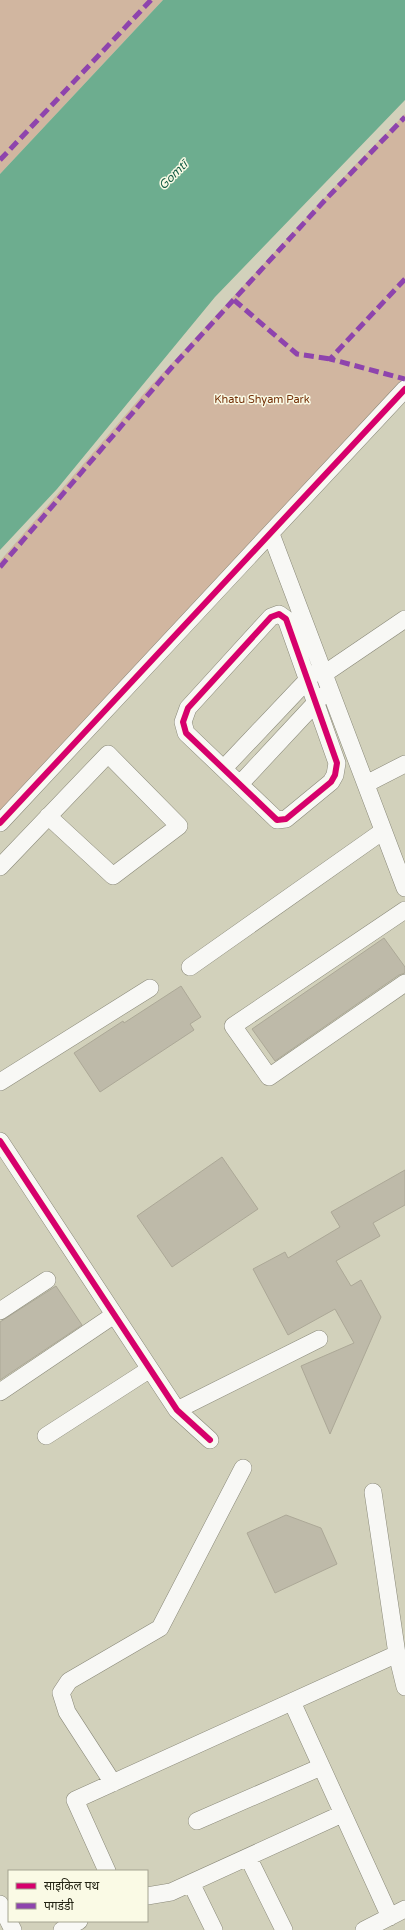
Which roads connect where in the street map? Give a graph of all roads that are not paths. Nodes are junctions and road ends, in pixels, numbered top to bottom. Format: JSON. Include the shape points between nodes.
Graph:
{"nodes":[{"id":1,"x":405,"y":389,"type":"edge"},
{"id":2,"x":271,"y":534,"type":"junction"},
{"id":3,"x":405,"y":619,"type":"edge"},
{"id":4,"x":324,"y":675,"type":"junction"},
{"id":5,"x":307,"y":680,"type":"junction"},
{"id":6,"x":314,"y":703,"type":"junction"},
{"id":7,"x":405,"y":764,"type":"edge"},
{"id":8,"x":224,"y":768,"type":"junction"},
{"id":9,"x":240,"y":784,"type":"junction"},
{"id":10,"x":366,"y":784,"type":"junction"},
{"id":11,"x":48,"y":816,"type":"junction"},
{"id":12,"x":0,"y":823,"type":"edge"},
{"id":13,"x":384,"y":831,"type":"junction"},
{"id":14,"x":0,"y":867,"type":"edge"},
{"id":15,"x":405,"y":888,"type":"edge"},
{"id":16,"x":405,"y":910,"type":"edge"},
{"id":17,"x":190,"y":967,"type":"dead end"},
{"id":18,"x":405,"y":983,"type":"edge"},
{"id":19,"x":150,"y":988,"type":"dead end"},
{"id":20,"x":0,"y":1082,"type":"edge"},
{"id":21,"x":0,"y":1141,"type":"edge"},
{"id":22,"x":47,"y":1280,"type":"dead end"},
{"id":23,"x":0,"y":1311,"type":"edge"},
{"id":24,"x":114,"y":1316,"type":"junction"},
{"id":25,"x":319,"y":1339,"type":"dead end"},
{"id":26,"x":150,"y":1369,"type":"junction"},
{"id":27,"x":0,"y":1392,"type":"edge"},
{"id":28,"x":176,"y":1410,"type":"junction"},
{"id":29,"x":46,"y":1436,"type":"dead end"},
{"id":30,"x":210,"y":1440,"type":"dead end"},
{"id":31,"x":243,"y":1468,"type":"dead end"},
{"id":32,"x":373,"y":1492,"type":"dead end"},
{"id":33,"x":397,"y":1654,"type":"junction"},
{"id":34,"x":405,"y":1687,"type":"edge"},
{"id":35,"x":292,"y":1702,"type":"junction"},
{"id":36,"x":321,"y":1767,"type":"junction"},
{"id":37,"x":113,"y":1783,"type":"junction"},
{"id":38,"x":342,"y":1814,"type":"junction"},
{"id":39,"x":197,"y":1821,"type":"dead end"},
{"id":40,"x":248,"y":1857,"type":"junction"},
{"id":41,"x":107,"y":1870,"type":"edge"},
{"id":42,"x":191,"y":1883,"type":"junction"},
{"id":43,"x":148,"y":1896,"type":"edge"},
{"id":44,"x":0,"y":1904,"type":"edge"},
{"id":45,"x":405,"y":1909,"type":"edge"},
{"id":46,"x":390,"y":1917,"type":"junction"},
{"id":47,"x":8,"y":1920,"type":"edge"},
{"id":48,"x":77,"y":1922,"type":"edge"},
{"id":49,"x":62,"y":1930,"type":"edge"},
{"id":50,"x":214,"y":1930,"type":"edge"},
{"id":51,"x":284,"y":1930,"type":"edge"},
{"id":52,"x":364,"y":1930,"type":"edge"}],
"edges":[{"from":1,"to":2,"type":"street"},
{"from":2,"to":4,"type":"street"},
{"from":2,"to":12,"type":"street"},
{"from":3,"to":4,"type":"street"},
{"from":4,"to":5,"type":"street"},
{"from":4,"to":6,"type":"street"},
{"from":4,"to":10,"type":"street"},
{"from":5,"to":6,"type":"street"},
{"from":5,"to":8,"type":"street"},
{"from":5,"to":8,"type":"street","via":[[286,619],[279,614],[271,617],[188,708],[184,722],[186,733]]},
{"from":6,"to":9,"type":"street"},
{"from":6,"to":9,"type":"street","via":[[337,763],[331,782],[286,819],[278,820]]},
{"from":7,"to":10,"type":"street"},
{"from":8,"to":9,"type":"street"},
{"from":10,"to":13,"type":"street"},
{"from":11,"to":11,"type":"street","via":[[108,754],[179,826],[113,876]]},
{"from":11,"to":14,"type":"street"},
{"from":13,"to":15,"type":"street"},
{"from":13,"to":17,"type":"street"},
{"from":16,"to":18,"type":"street","via":[[233,1026],[269,1077]]},
{"from":19,"to":20,"type":"street"},
{"from":21,"to":24,"type":"street"},
{"from":22,"to":23,"type":"street"},
{"from":24,"to":26,"type":"street"},
{"from":24,"to":27,"type":"street"},
{"from":25,"to":28,"type":"street"},
{"from":26,"to":28,"type":"street"},
{"from":26,"to":29,"type":"street"},
{"from":28,"to":30,"type":"street"},
{"from":31,"to":37,"type":"street","via":[[160,1628],[69,1681],[62,1693],[67,1712]]},
{"from":32,"to":33,"type":"street"},
{"from":33,"to":34,"type":"street"},
{"from":33,"to":35,"type":"street"},
{"from":35,"to":36,"type":"street"},
{"from":35,"to":37,"type":"street"},
{"from":36,"to":38,"type":"street"},
{"from":36,"to":39,"type":"street"},
{"from":37,"to":41,"type":"street","via":[[75,1800]]},
{"from":38,"to":40,"type":"street"},
{"from":38,"to":46,"type":"street"},
{"from":40,"to":42,"type":"street"},
{"from":40,"to":51,"type":"street"},
{"from":42,"to":43,"type":"street","via":[[171,1892]]},
{"from":42,"to":50,"type":"street"},
{"from":44,"to":47,"type":"street"},
{"from":45,"to":46,"type":"street"},
{"from":46,"to":52,"type":"street"},
{"from":48,"to":49,"type":"street"}]}
